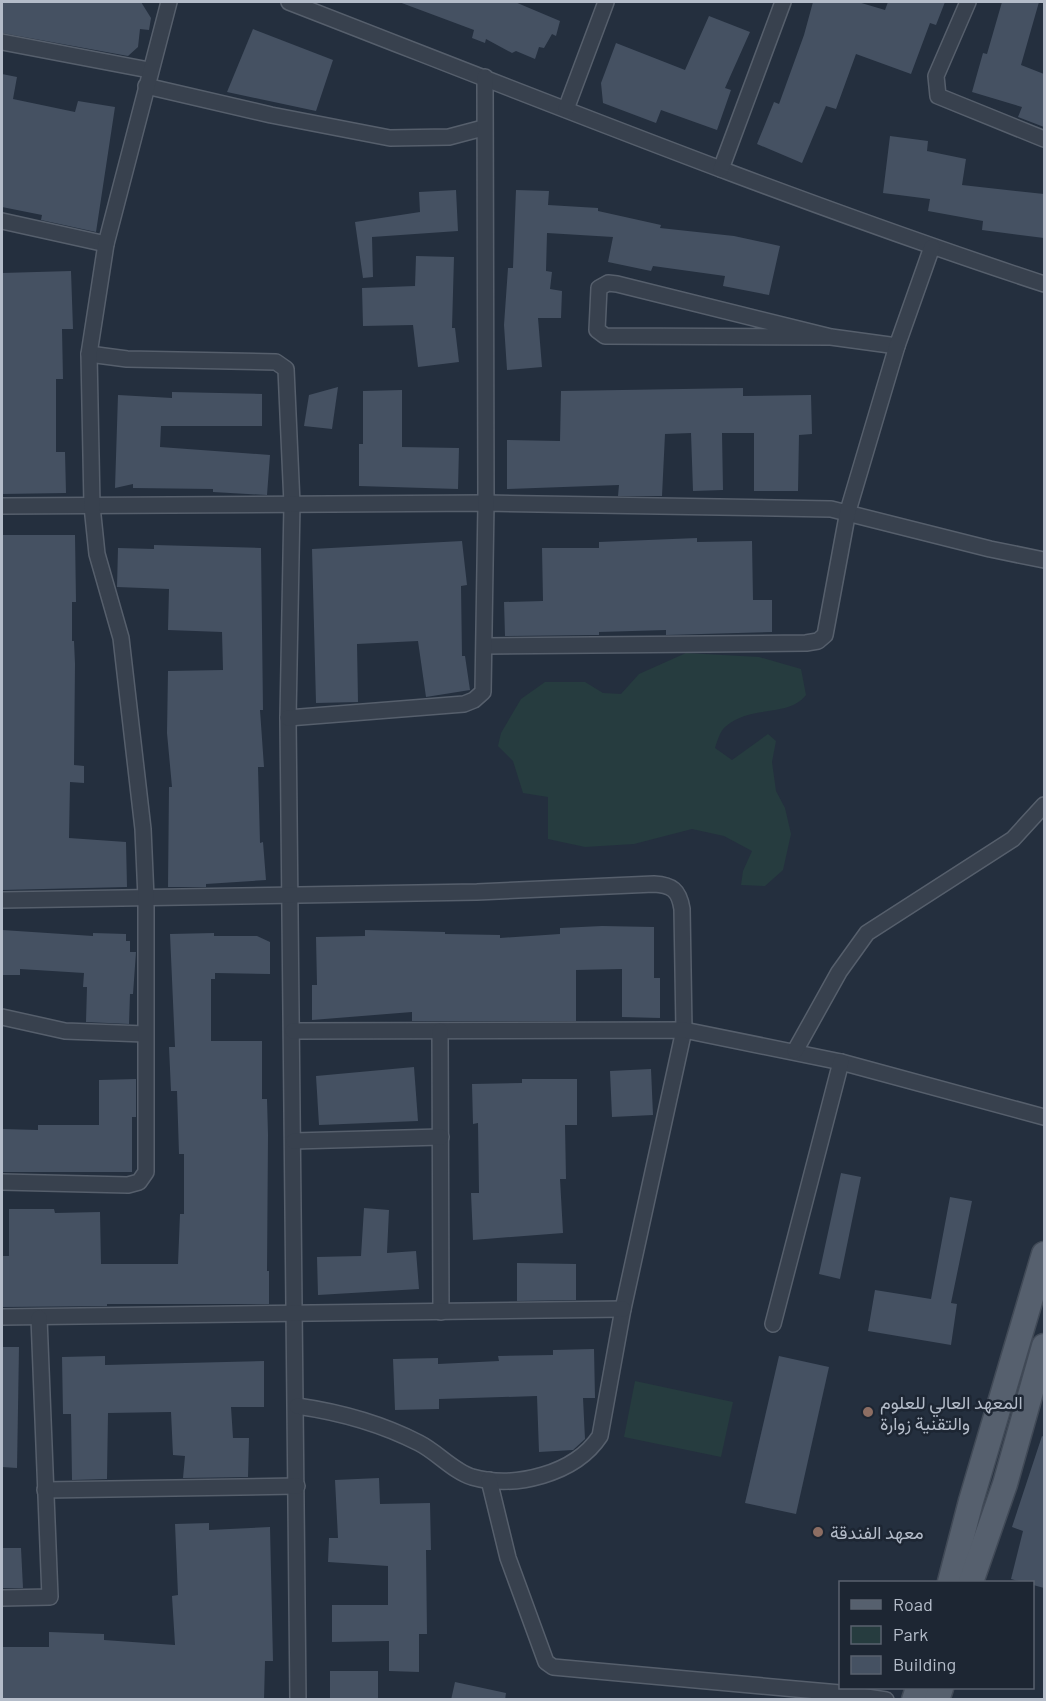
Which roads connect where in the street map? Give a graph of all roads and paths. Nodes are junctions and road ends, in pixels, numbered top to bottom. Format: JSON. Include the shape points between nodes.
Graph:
{"nodes":[{"id":1,"x":170,"y":2,"type":"edge"},
{"id":2,"x":289,"y":2,"type":"edge"},
{"id":3,"x":606,"y":2,"type":"edge"},
{"id":4,"x":783,"y":2,"type":"edge"},
{"id":5,"x":968,"y":2,"type":"edge"},
{"id":6,"x":2,"y":42,"type":"edge"},
{"id":7,"x":150,"y":70,"type":"junction"},
{"id":8,"x":485,"y":77,"type":"junction"},
{"id":9,"x":146,"y":86,"type":"junction"},
{"id":10,"x":566,"y":109,"type":"junction"},
{"id":11,"x":483,"y":128,"type":"junction"},
{"id":12,"x":1044,"y":139,"type":"edge"},
{"id":13,"x":721,"y":169,"type":"junction"},
{"id":14,"x":2,"y":221,"type":"edge"},
{"id":15,"x":106,"y":244,"type":"junction"},
{"id":16,"x":932,"y":247,"type":"junction"},
{"id":17,"x":1044,"y":284,"type":"edge"},
{"id":18,"x":831,"y":337,"type":"junction"},
{"id":19,"x":897,"y":346,"type":"junction"},
{"id":20,"x":89,"y":354,"type":"junction"},
{"id":21,"x":486,"y":503,"type":"junction"},
{"id":22,"x":292,"y":504,"type":"junction"},
{"id":23,"x":2,"y":506,"type":"edge"},
{"id":24,"x":92,"y":506,"type":"junction"},
{"id":25,"x":848,"y":511,"type":"junction"},
{"id":26,"x":1044,"y":560,"type":"edge"},
{"id":27,"x":485,"y":646,"type":"junction"},
{"id":28,"x":288,"y":718,"type":"junction"},
{"id":29,"x":1044,"y":805,"type":"edge"},
{"id":30,"x":289,"y":894,"type":"junction"},
{"id":31,"x":146,"y":898,"type":"junction"},
{"id":32,"x":2,"y":900,"type":"edge"},
{"id":33,"x":2,"y":1017,"type":"edge"},
{"id":34,"x":440,"y":1030,"type":"junction"},
{"id":35,"x":684,"y":1030,"type":"junction"},
{"id":36,"x":293,"y":1031,"type":"junction"},
{"id":37,"x":145,"y":1034,"type":"junction"},
{"id":38,"x":795,"y":1051,"type":"junction"},
{"id":39,"x":841,"y":1062,"type":"junction"},
{"id":40,"x":1044,"y":1117,"type":"edge"},
{"id":41,"x":441,"y":1137,"type":"junction"},
{"id":42,"x":294,"y":1141,"type":"junction"},
{"id":43,"x":2,"y":1182,"type":"edge"},
{"id":44,"x":1044,"y":1254,"type":"edge"},
{"id":45,"x":623,"y":1309,"type":"junction"},
{"id":46,"x":441,"y":1312,"type":"junction"},
{"id":47,"x":295,"y":1315,"type":"junction"},
{"id":48,"x":2,"y":1317,"type":"edge"},
{"id":49,"x":39,"y":1318,"type":"junction"},
{"id":50,"x":774,"y":1324,"type":"dead end"},
{"id":51,"x":1044,"y":1346,"type":"edge"},
{"id":52,"x":297,"y":1406,"type":"junction"},
{"id":53,"x":489,"y":1480,"type":"junction"},
{"id":54,"x":297,"y":1486,"type":"junction"},
{"id":55,"x":45,"y":1490,"type":"junction"},
{"id":56,"x":950,"y":1581,"type":"edge"},
{"id":57,"x":971,"y":1581,"type":"edge"},
{"id":58,"x":2,"y":1598,"type":"edge"},
{"id":59,"x":298,"y":1700,"type":"edge"},
{"id":60,"x":886,"y":1700,"type":"edge"}],
"edges":[{"from":1,"to":7,"type":"street"},
{"from":2,"to":8,"type":"street"},
{"from":3,"to":10,"type":"street"},
{"from":4,"to":13,"type":"street"},
{"from":5,"to":12,"type":"street","via":[[936,76],[938,96]]},
{"from":6,"to":7,"type":"street"},
{"from":7,"to":9,"type":"street"},
{"from":8,"to":10,"type":"street"},
{"from":8,"to":11,"type":"street"},
{"from":9,"to":11,"type":"street","via":[[390,138],[449,137]]},
{"from":9,"to":15,"type":"street"},
{"from":10,"to":13,"type":"street"},
{"from":11,"to":21,"type":"street"},
{"from":13,"to":16,"type":"street"},
{"from":14,"to":15,"type":"street"},
{"from":15,"to":20,"type":"street"},
{"from":16,"to":17,"type":"street"},
{"from":16,"to":19,"type":"street"},
{"from":18,"to":18,"type":"street","via":[[605,336],[597,330],[599,288],[617,284]]},
{"from":18,"to":19,"type":"street"},
{"from":19,"to":25,"type":"street"},
{"from":20,"to":22,"type":"street","via":[[127,359],[276,362],[286,369]]},
{"from":20,"to":24,"type":"street"},
{"from":21,"to":22,"type":"street"},
{"from":21,"to":25,"type":"street"},
{"from":21,"to":27,"type":"street"},
{"from":22,"to":24,"type":"street"},
{"from":22,"to":28,"type":"street"},
{"from":23,"to":24,"type":"street"},
{"from":24,"to":31,"type":"street","via":[[97,554],[121,638],[143,829]]},
{"from":25,"to":26,"type":"street"},
{"from":25,"to":27,"type":"street","via":[[825,635],[818,641]]},
{"from":27,"to":28,"type":"street","via":[[483,692],[464,704]]},
{"from":28,"to":30,"type":"street"},
{"from":29,"to":38,"type":"street","via":[[1013,839],[867,933],[839,972]]},
{"from":30,"to":31,"type":"street"},
{"from":30,"to":35,"type":"street","via":[[669,884],[676,890],[682,909]]},
{"from":30,"to":36,"type":"street"},
{"from":31,"to":32,"type":"street"},
{"from":31,"to":37,"type":"street"},
{"from":33,"to":37,"type":"street","via":[[65,1031]]},
{"from":34,"to":35,"type":"street"},
{"from":34,"to":36,"type":"street"},
{"from":34,"to":41,"type":"street"},
{"from":35,"to":38,"type":"street"},
{"from":35,"to":45,"type":"street"},
{"from":36,"to":42,"type":"street"},
{"from":37,"to":43,"type":"street","via":[[146,1172],[139,1182]]},
{"from":38,"to":39,"type":"street"},
{"from":39,"to":40,"type":"street"},
{"from":39,"to":50,"type":"street"},
{"from":41,"to":42,"type":"street"},
{"from":41,"to":46,"type":"street"},
{"from":42,"to":47,"type":"street"},
{"from":44,"to":56,"type":"main road"},
{"from":45,"to":46,"type":"street"},
{"from":45,"to":53,"type":"street","via":[[600,1436],[593,1446],[561,1469],[525,1478]]},
{"from":46,"to":47,"type":"street"},
{"from":47,"to":49,"type":"street"},
{"from":47,"to":52,"type":"street"},
{"from":48,"to":49,"type":"street"},
{"from":49,"to":55,"type":"street"},
{"from":51,"to":57,"type":"main road","via":[[1005,1484]]},
{"from":52,"to":53,"type":"street","via":[[374,1423],[418,1442],[471,1477]]},
{"from":52,"to":54,"type":"street"},
{"from":53,"to":60,"type":"street","via":[[508,1558],[546,1662],[552,1667]]},
{"from":54,"to":55,"type":"street"},
{"from":54,"to":59,"type":"street"},
{"from":55,"to":58,"type":"street","via":[[50,1597]]}]}
